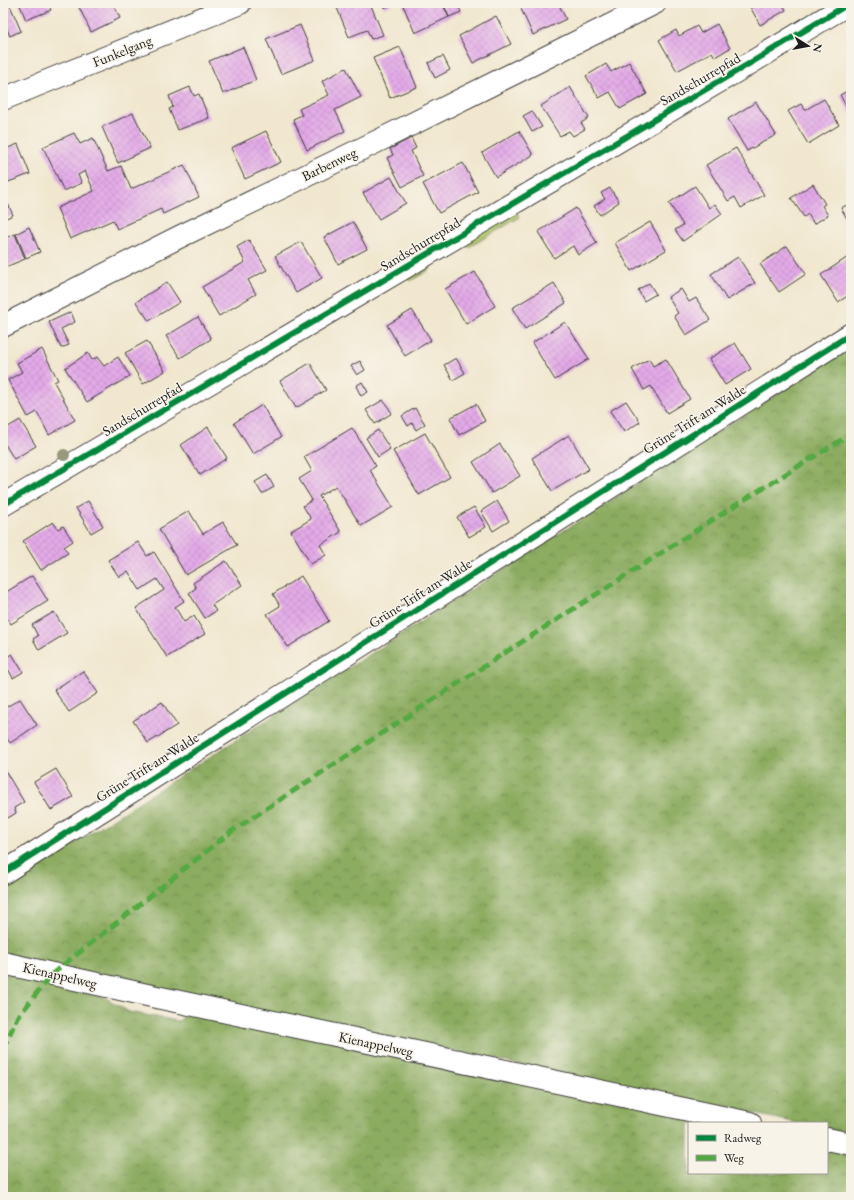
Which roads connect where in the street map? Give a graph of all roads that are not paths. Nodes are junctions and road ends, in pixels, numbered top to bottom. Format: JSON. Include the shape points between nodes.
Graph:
{"nodes":[{"id":1,"x":240,"y":3,"type":"edge"},
{"id":2,"x":655,"y":3,"type":"edge"},
{"id":3,"x":850,"y":3,"type":"edge"},
{"id":4,"x":3,"y":99,"type":"edge"},
{"id":5,"x":3,"y":326,"type":"edge"},
{"id":6,"x":851,"y":334,"type":"edge"},
{"id":7,"x":3,"y":504,"type":"edge"},
{"id":8,"x":3,"y":873,"type":"edge"},
{"id":9,"x":3,"y":963,"type":"edge"},
{"id":10,"x":745,"y":1122,"type":"edge"},
{"id":11,"x":828,"y":1139,"type":"edge"},
{"id":12,"x":851,"y":1144,"type":"edge"}],
"edges":[{"from":1,"to":4,"type":"street","name":"Funkelgang"},
{"from":2,"to":5,"type":"street","name":"Barbenweg","via":[[174,239]]},
{"from":3,"to":7,"type":"street","name":"Sandschurrepfad"},
{"from":6,"to":8,"type":"street","name":"Grüne Trift am Walde"},
{"from":9,"to":10,"type":"street","name":"Kienappelweg"},
{"from":11,"to":12,"type":"street"}]}
